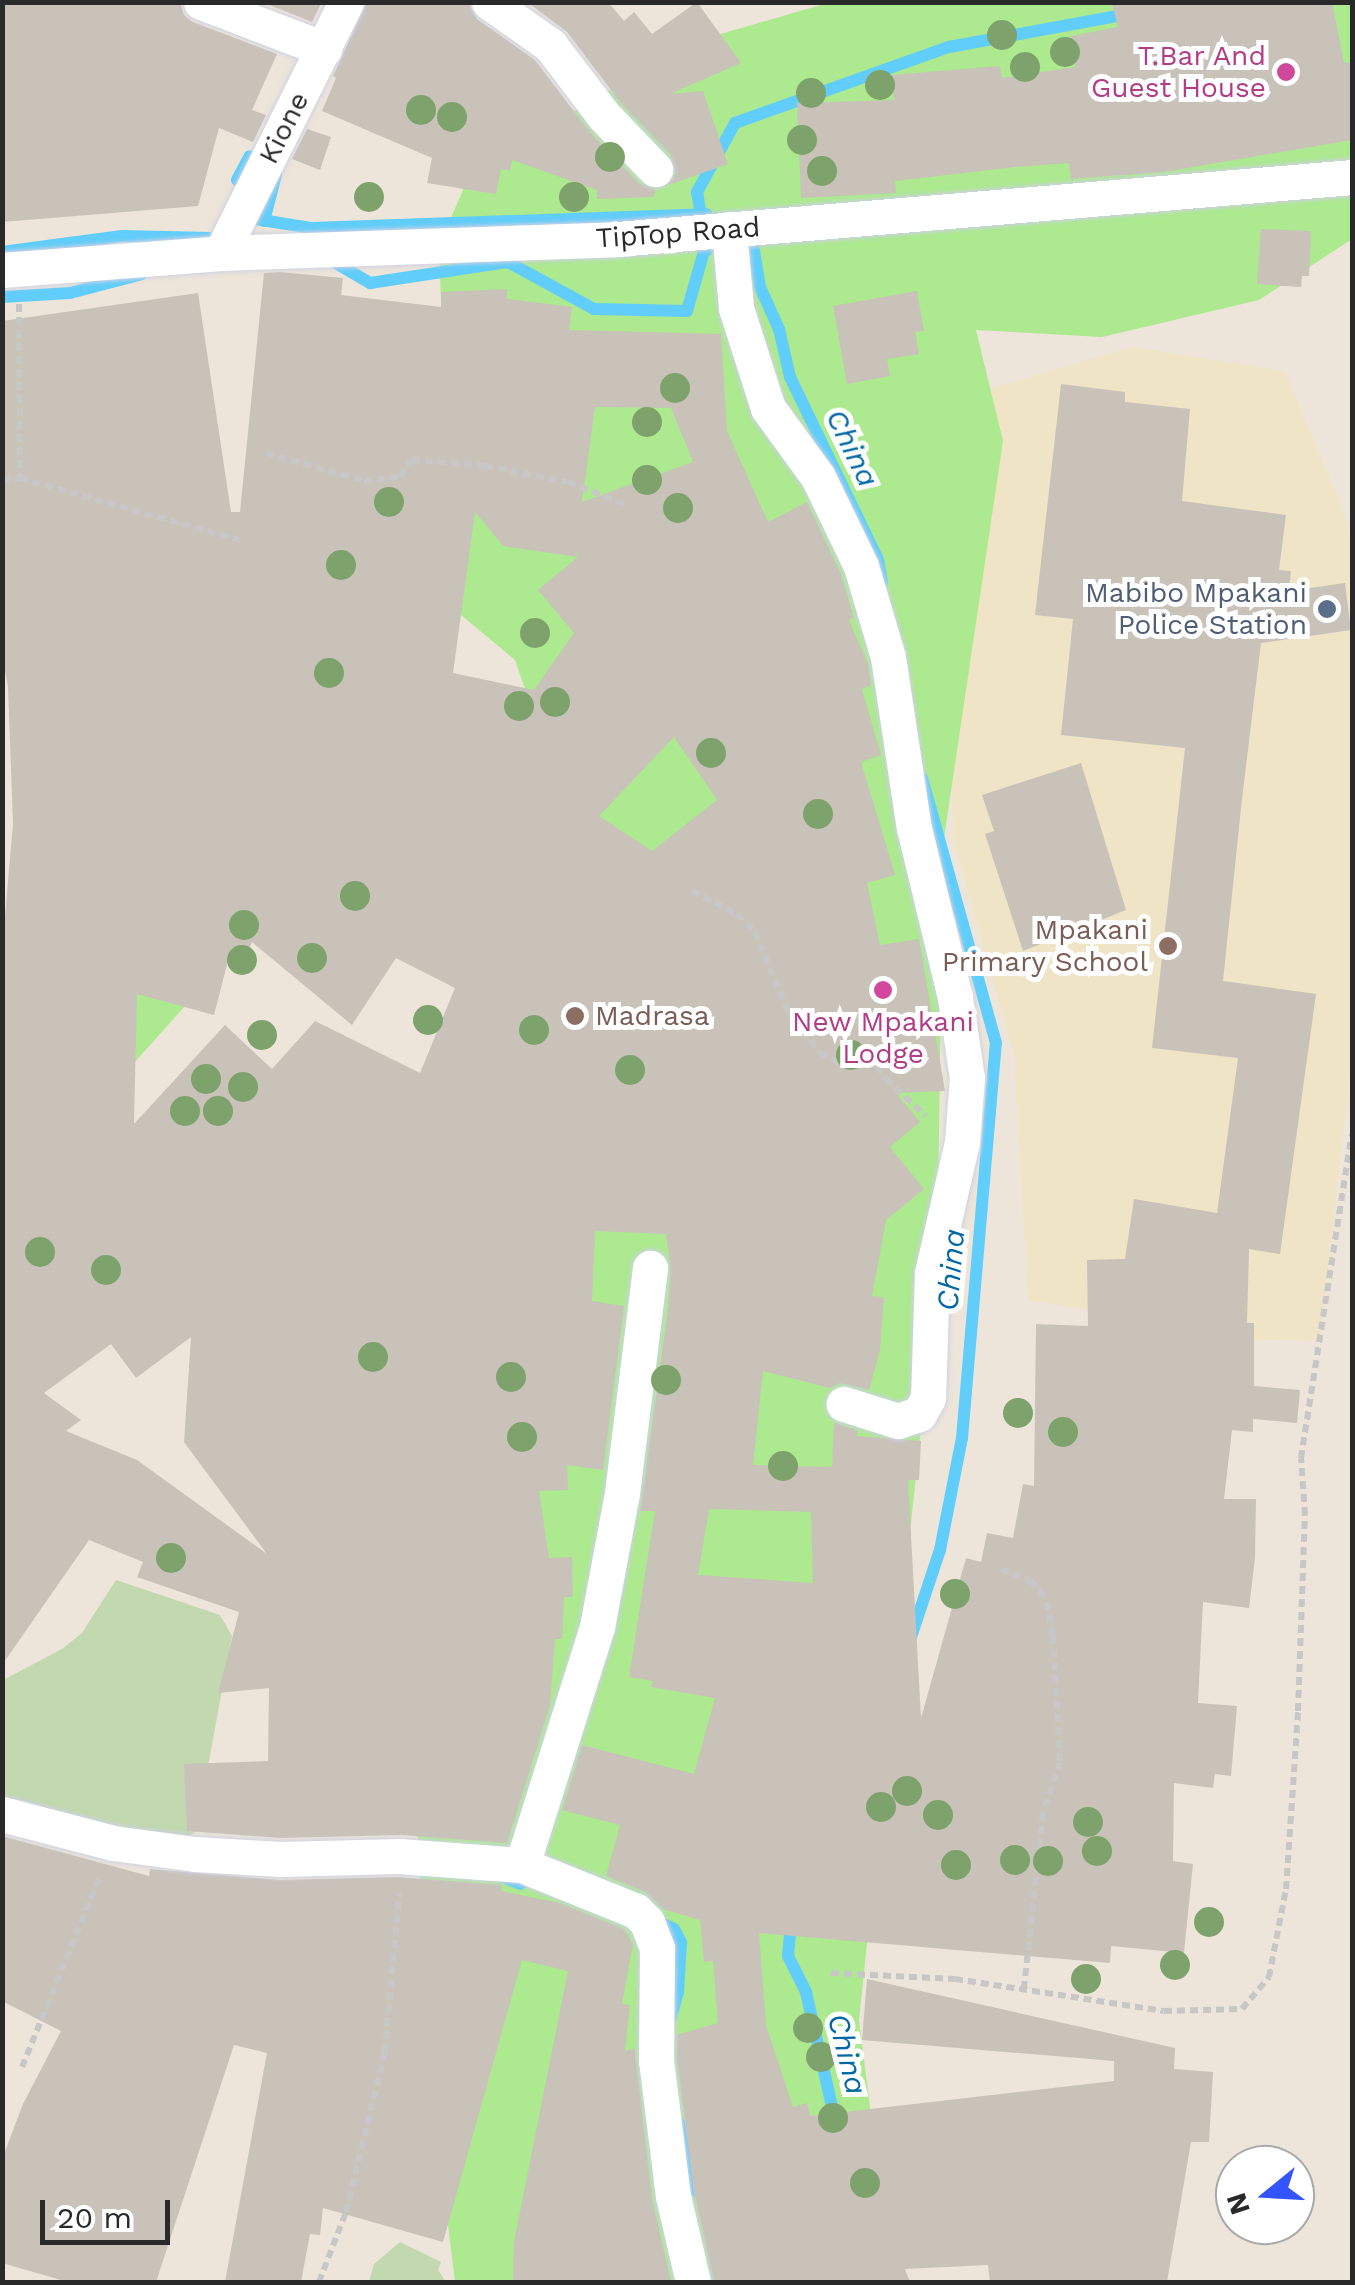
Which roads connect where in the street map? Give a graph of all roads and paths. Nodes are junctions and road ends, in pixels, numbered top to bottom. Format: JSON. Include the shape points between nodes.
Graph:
{"nodes":[{"id":1,"x":201,"y":2,"type":"edge"},
{"id":2,"x":346,"y":2,"type":"edge"},
{"id":3,"x":488,"y":2,"type":"edge"},
{"id":4,"x":324,"y":49,"type":"junction"},
{"id":5,"x":655,"y":170,"type":"dead end"},
{"id":6,"x":1352,"y":177,"type":"edge"},
{"id":7,"x":729,"y":229,"type":"junction"},
{"id":8,"x":220,"y":253,"type":"junction"},
{"id":9,"x":11,"y":268,"type":"edge"},
{"id":10,"x":266,"y":454,"type":"dead end"},
{"id":11,"x":20,"y":478,"type":"junction"},
{"id":12,"x":2,"y":479,"type":"edge"},
{"id":13,"x":627,"y":505,"type":"dead end"},
{"id":14,"x":243,"y":541,"type":"dead end"},
{"id":15,"x":2,"y":743,"type":"edge"},
{"id":16,"x":2,"y":852,"type":"edge"},
{"id":17,"x":692,"y":890,"type":"dead end"},
{"id":18,"x":1352,"y":1134,"type":"edge"},
{"id":19,"x":962,"y":1142,"type":"junction"},
{"id":20,"x":650,"y":1268,"type":"dead end"},
{"id":21,"x":844,"y":1404,"type":"dead end"},
{"id":22,"x":1001,"y":1568,"type":"dead end"},
{"id":23,"x":2,"y":1814,"type":"edge"},
{"id":24,"x":114,"y":1843,"type":"junction"},
{"id":25,"x":400,"y":1856,"type":"junction"},
{"id":26,"x":522,"y":1865,"type":"junction"},
{"id":27,"x":830,"y":1973,"type":"dead end"},
{"id":28,"x":1024,"y":1989,"type":"junction"},
{"id":29,"x":22,"y":2066,"type":"dead end"},
{"id":30,"x":319,"y":2282,"type":"edge"},
{"id":31,"x":693,"y":2282,"type":"edge"}],
"edges":[{"from":1,"to":4,"type":"street"},
{"from":2,"to":4,"type":"street","name":"Kione"},
{"from":3,"to":5,"type":"street","via":[[550,46]]},
{"from":4,"to":8,"type":"street","name":"Kione"},
{"from":6,"to":7,"type":"street","name":"TipTop Road"},
{"from":7,"to":8,"type":"street","name":"TipTop Road"},
{"from":7,"to":19,"type":"street","via":[[736,308],[768,408],[818,477],[862,566],[888,657],[914,828],[960,1029],[967,1078]]},
{"from":8,"to":9,"type":"street","name":"TipTop Road"},
{"from":9,"to":11,"type":"path"},
{"from":10,"to":13,"type":"path","via":[[364,480],[400,477],[412,460],[486,466],[568,482]]},
{"from":11,"to":12,"type":"path"},
{"from":11,"to":14,"type":"path"},
{"from":15,"to":16,"type":"path"},
{"from":17,"to":19,"type":"path","via":[[738,914],[755,932],[787,1009],[820,1053],[842,1064],[870,1054],[912,1103]]},
{"from":18,"to":28,"type":"path","via":[[1301,1458],[1298,1711],[1286,1889],[1269,1977],[1242,2009],[1164,2011]]},
{"from":19,"to":21,"type":"street","via":[[932,1273],[924,1408],[898,1421]]},
{"from":20,"to":26,"type":"street","via":[[622,1493],[597,1627]]},
{"from":22,"to":28,"type":"path","via":[[1030,1580],[1047,1602],[1060,1762],[1043,1813]]},
{"from":23,"to":24,"type":"street"},
{"from":24,"to":25,"type":"street","via":[[280,1859]]},
{"from":24,"to":29,"type":"path"},
{"from":25,"to":26,"type":"street"},
{"from":25,"to":30,"type":"path","via":[[384,2052],[346,2212]]},
{"from":26,"to":31,"type":"street","via":[[617,1901],[647,1922],[657,1948],[656,2060]]},
{"from":27,"to":28,"type":"path"}]}
